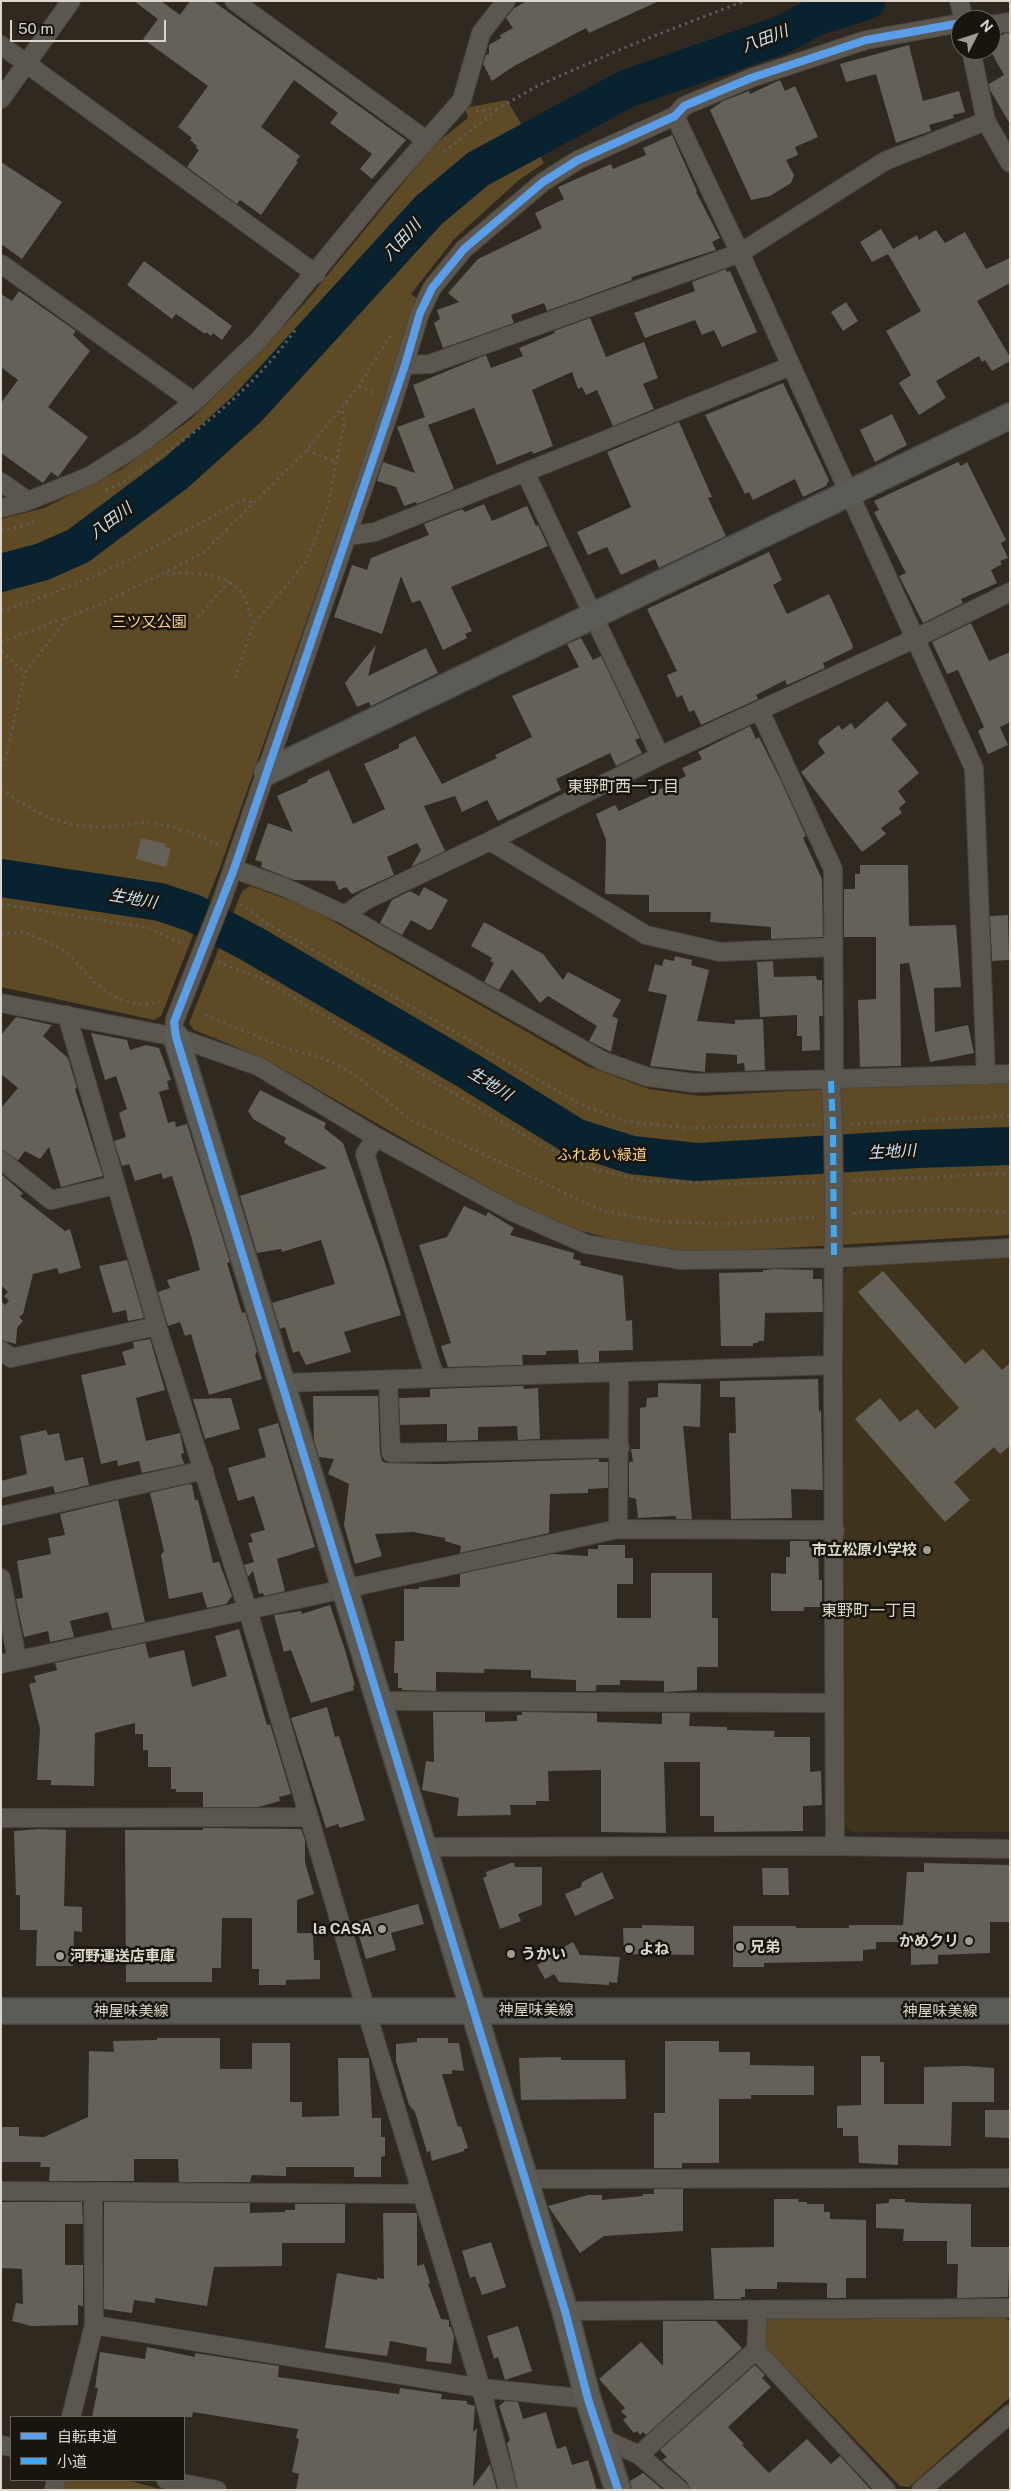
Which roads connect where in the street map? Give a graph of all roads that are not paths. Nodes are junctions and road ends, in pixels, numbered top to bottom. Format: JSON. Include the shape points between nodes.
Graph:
{"nodes":[{"id":1,"x":71,"y":1,"type":"edge"},
{"id":2,"x":234,"y":1,"type":"edge"},
{"id":3,"x":506,"y":1,"type":"edge"},
{"id":4,"x":951,"y":18,"type":"edge"},
{"id":5,"x":1,"y":45,"type":"edge"},
{"id":6,"x":973,"y":60,"type":"edge"},
{"id":7,"x":26,"y":63,"type":"junction"},
{"id":8,"x":1,"y":99,"type":"edge"},
{"id":9,"x":675,"y":116,"type":"junction"},
{"id":10,"x":986,"y":121,"type":"junction"},
{"id":11,"x":426,"y":140,"type":"junction"},
{"id":12,"x":1010,"y":163,"type":"edge"},
{"id":13,"x":740,"y":253,"type":"junction"},
{"id":14,"x":1,"y":264,"type":"edge"},
{"id":15,"x":316,"y":274,"type":"junction"},
{"id":16,"x":405,"y":365,"type":"junction"},
{"id":17,"x":791,"y":366,"type":"junction"},
{"id":18,"x":194,"y":402,"type":"junction"},
{"id":19,"x":1010,"y":416,"type":"edge"},
{"id":20,"x":524,"y":472,"type":"junction"},
{"id":21,"x":1,"y":482,"type":"edge"},
{"id":22,"x":849,"y":495,"type":"junction"},
{"id":23,"x":28,"y":501,"type":"junction"},
{"id":24,"x":1,"y":508,"type":"edge"},
{"id":25,"x":347,"y":536,"type":"junction"},
{"id":26,"x":1010,"y":592,"type":"edge"},
{"id":27,"x":594,"y":616,"type":"junction"},
{"id":28,"x":914,"y":639,"type":"junction"},
{"id":29,"x":760,"y":711,"type":"junction"},
{"id":30,"x":660,"y":756,"type":"junction"},
{"id":31,"x":267,"y":772,"type":"junction"},
{"id":32,"x":490,"y":841,"type":"junction"},
{"id":33,"x":236,"y":862,"type":"junction"},
{"id":34,"x":345,"y":915,"type":"junction"},
{"id":35,"x":832,"y":947,"type":"junction"},
{"id":36,"x":1,"y":1003,"type":"edge"},
{"id":37,"x":66,"y":1015,"type":"junction"},
{"id":38,"x":175,"y":1030,"type":"junction"},
{"id":39,"x":1010,"y":1074,"type":"edge"},
{"id":40,"x":986,"y":1076,"type":"junction"},
{"id":41,"x":832,"y":1081,"type":"junction"},
{"id":42,"x":376,"y":1137,"type":"junction"},
{"id":43,"x":1,"y":1160,"type":"edge"},
{"id":44,"x":115,"y":1185,"type":"junction"},
{"id":45,"x":1010,"y":1248,"type":"edge"},
{"id":46,"x":834,"y":1258,"type":"junction"},
{"id":47,"x":158,"y":1326,"type":"junction"},
{"id":48,"x":1,"y":1350,"type":"edge"},
{"id":49,"x":833,"y":1365,"type":"junction"},
{"id":50,"x":619,"y":1372,"type":"junction"},
{"id":51,"x":435,"y":1378,"type":"junction"},
{"id":52,"x":388,"y":1380,"type":"junction"},
{"id":53,"x":282,"y":1383,"type":"junction"},
{"id":54,"x":620,"y":1448,"type":"junction"},
{"id":55,"x":204,"y":1470,"type":"junction"},
{"id":56,"x":1,"y":1516,"type":"edge"},
{"id":57,"x":618,"y":1529,"type":"junction"},
{"id":58,"x":835,"y":1530,"type":"junction"},
{"id":59,"x":1,"y":1578,"type":"edge"},
{"id":60,"x":346,"y":1589,"type":"junction"},
{"id":61,"x":248,"y":1611,"type":"junction"},
{"id":62,"x":9,"y":1661,"type":"edge"},
{"id":63,"x":379,"y":1701,"type":"junction"},
{"id":64,"x":833,"y":1702,"type":"junction"},
{"id":65,"x":308,"y":1817,"type":"junction"},
{"id":66,"x":1,"y":1818,"type":"edge"},
{"id":67,"x":835,"y":1846,"type":"junction"},
{"id":68,"x":423,"y":1847,"type":"junction"},
{"id":69,"x":1010,"y":1849,"type":"edge"},
{"id":70,"x":1,"y":2010,"type":"edge"},
{"id":71,"x":366,"y":2010,"type":"junction"},
{"id":72,"x":472,"y":2010,"type":"junction"},
{"id":73,"x":1010,"y":2011,"type":"edge"},
{"id":74,"x":1010,"y":2178,"type":"edge"},
{"id":75,"x":526,"y":2179,"type":"junction"},
{"id":76,"x":1,"y":2191,"type":"edge"},
{"id":77,"x":93,"y":2192,"type":"junction"},
{"id":78,"x":422,"y":2194,"type":"junction"},
{"id":79,"x":1010,"y":2308,"type":"edge"},
{"id":80,"x":565,"y":2310,"type":"junction"},
{"id":81,"x":758,"y":2310,"type":"junction"},
{"id":82,"x":94,"y":2325,"type":"junction"},
{"id":83,"x":756,"y":2350,"type":"junction"},
{"id":84,"x":481,"y":2388,"type":"junction"},
{"id":85,"x":588,"y":2399,"type":"junction"},
{"id":86,"x":1010,"y":2414,"type":"edge"},
{"id":87,"x":71,"y":2416,"type":"edge"},
{"id":88,"x":602,"y":2438,"type":"junction"},
{"id":89,"x":639,"y":2455,"type":"junction"},
{"id":90,"x":175,"y":2484,"type":"edge"},
{"id":91,"x":217,"y":2490,"type":"edge"},
{"id":92,"x":508,"y":2490,"type":"edge"},
{"id":93,"x":618,"y":2490,"type":"edge"},
{"id":94,"x":680,"y":2490,"type":"edge"},
{"id":95,"x":886,"y":2490,"type":"edge"},
{"id":96,"x":921,"y":2490,"type":"edge"}],
"edges":[{"from":1,"to":7,"type":"street"},
{"from":2,"to":11,"type":"street"},
{"from":3,"to":11,"type":"street","via":[[481,33],[462,100]]},
{"from":4,"to":9,"type":"street","via":[[866,40],[751,78],[684,106]]},
{"from":5,"to":7,"type":"street"},
{"from":6,"to":10,"type":"street"},
{"from":7,"to":8,"type":"street"},
{"from":7,"to":15,"type":"street"},
{"from":9,"to":13,"type":"street"},
{"from":9,"to":16,"type":"street","via":[[578,160],[543,182],[464,249],[432,288],[420,313]]},
{"from":10,"to":12,"type":"street"},
{"from":10,"to":13,"type":"street","via":[[885,161]]},
{"from":11,"to":15,"type":"street"},
{"from":13,"to":16,"type":"street","via":[[430,364]]},
{"from":13,"to":17,"type":"street"},
{"from":14,"to":18,"type":"street"},
{"from":15,"to":18,"type":"street","via":[[260,340]]},
{"from":16,"to":25,"type":"street"},
{"from":17,"to":20,"type":"street"},
{"from":17,"to":22,"type":"street"},
{"from":18,"to":23,"type":"street","via":[[142,443],[90,476]]},
{"from":19,"to":22,"type":"street"},
{"from":20,"to":25,"type":"street","via":[[375,532]]},
{"from":20,"to":27,"type":"street"},
{"from":21,"to":23,"type":"street"},
{"from":22,"to":27,"type":"street"},
{"from":22,"to":28,"type":"street"},
{"from":23,"to":24,"type":"street"},
{"from":25,"to":31,"type":"street"},
{"from":26,"to":28,"type":"street"},
{"from":27,"to":30,"type":"street"},
{"from":27,"to":31,"type":"street"},
{"from":28,"to":29,"type":"street"},
{"from":28,"to":40,"type":"street","via":[[974,768]]},
{"from":29,"to":30,"type":"street"},
{"from":29,"to":35,"type":"street","via":[[833,869]]},
{"from":30,"to":32,"type":"street"},
{"from":31,"to":33,"type":"street"},
{"from":32,"to":34,"type":"street","via":[[366,900]]},
{"from":32,"to":35,"type":"street","via":[[646,935],[720,952]]},
{"from":33,"to":34,"type":"street"},
{"from":33,"to":38,"type":"street","bridge":true},
{"from":34,"to":41,"type":"street","via":[[603,1061],[648,1077],[694,1083]]},
{"from":35,"to":41,"type":"street"},
{"from":36,"to":37,"type":"street"},
{"from":37,"to":38,"type":"street"},
{"from":37,"to":44,"type":"street"},
{"from":38,"to":42,"type":"street","via":[[258,1066]]},
{"from":38,"to":53,"type":"street"},
{"from":39,"to":40,"type":"street"},
{"from":40,"to":41,"type":"street"},
{"from":41,"to":46,"type":"street","bridge":true},
{"from":42,"to":46,"type":"street","via":[[511,1211],[586,1244],[681,1260]]},
{"from":42,"to":51,"type":"street","via":[[365,1154]]},
{"from":43,"to":44,"type":"street","via":[[51,1200]]},
{"from":44,"to":47,"type":"street"},
{"from":45,"to":46,"type":"street"},
{"from":46,"to":49,"type":"street"},
{"from":47,"to":48,"type":"street","via":[[11,1358]]},
{"from":47,"to":55,"type":"street"},
{"from":49,"to":50,"type":"street"},
{"from":49,"to":58,"type":"street"},
{"from":50,"to":51,"type":"street"},
{"from":50,"to":54,"type":"street"},
{"from":51,"to":52,"type":"street"},
{"from":52,"to":53,"type":"street"},
{"from":52,"to":54,"type":"street","via":[[391,1453]]},
{"from":53,"to":60,"type":"street"},
{"from":54,"to":57,"type":"street"},
{"from":55,"to":56,"type":"street"},
{"from":55,"to":61,"type":"street"},
{"from":57,"to":58,"type":"street"},
{"from":57,"to":60,"type":"street"},
{"from":58,"to":64,"type":"street"},
{"from":59,"to":62,"type":"street"},
{"from":60,"to":61,"type":"street"},
{"from":60,"to":63,"type":"street"},
{"from":61,"to":62,"type":"street"},
{"from":61,"to":65,"type":"street"},
{"from":63,"to":64,"type":"street"},
{"from":63,"to":68,"type":"street"},
{"from":64,"to":67,"type":"street"},
{"from":65,"to":66,"type":"street"},
{"from":65,"to":71,"type":"street"},
{"from":67,"to":68,"type":"street"},
{"from":67,"to":69,"type":"street"},
{"from":68,"to":72,"type":"street"},
{"from":70,"to":71,"type":"street","name":"神屋味美線"},
{"from":71,"to":72,"type":"street","name":"神屋味美線"},
{"from":71,"to":78,"type":"street"},
{"from":72,"to":73,"type":"street","name":"神屋味美線"},
{"from":72,"to":75,"type":"street"},
{"from":74,"to":75,"type":"street"},
{"from":75,"to":80,"type":"street"},
{"from":76,"to":77,"type":"street"},
{"from":77,"to":78,"type":"street"},
{"from":77,"to":82,"type":"street"},
{"from":78,"to":84,"type":"street"},
{"from":79,"to":81,"type":"street"},
{"from":80,"to":81,"type":"street"},
{"from":80,"to":85,"type":"street"},
{"from":81,"to":83,"type":"street"},
{"from":82,"to":84,"type":"street"},
{"from":82,"to":87,"type":"street"},
{"from":83,"to":89,"type":"street"},
{"from":83,"to":95,"type":"street"},
{"from":84,"to":85,"type":"street"},
{"from":84,"to":92,"type":"street"},
{"from":85,"to":88,"type":"street"},
{"from":86,"to":96,"type":"street"},
{"from":88,"to":89,"type":"street"},
{"from":88,"to":93,"type":"street"},
{"from":89,"to":94,"type":"street"},
{"from":90,"to":91,"type":"street"}]}
